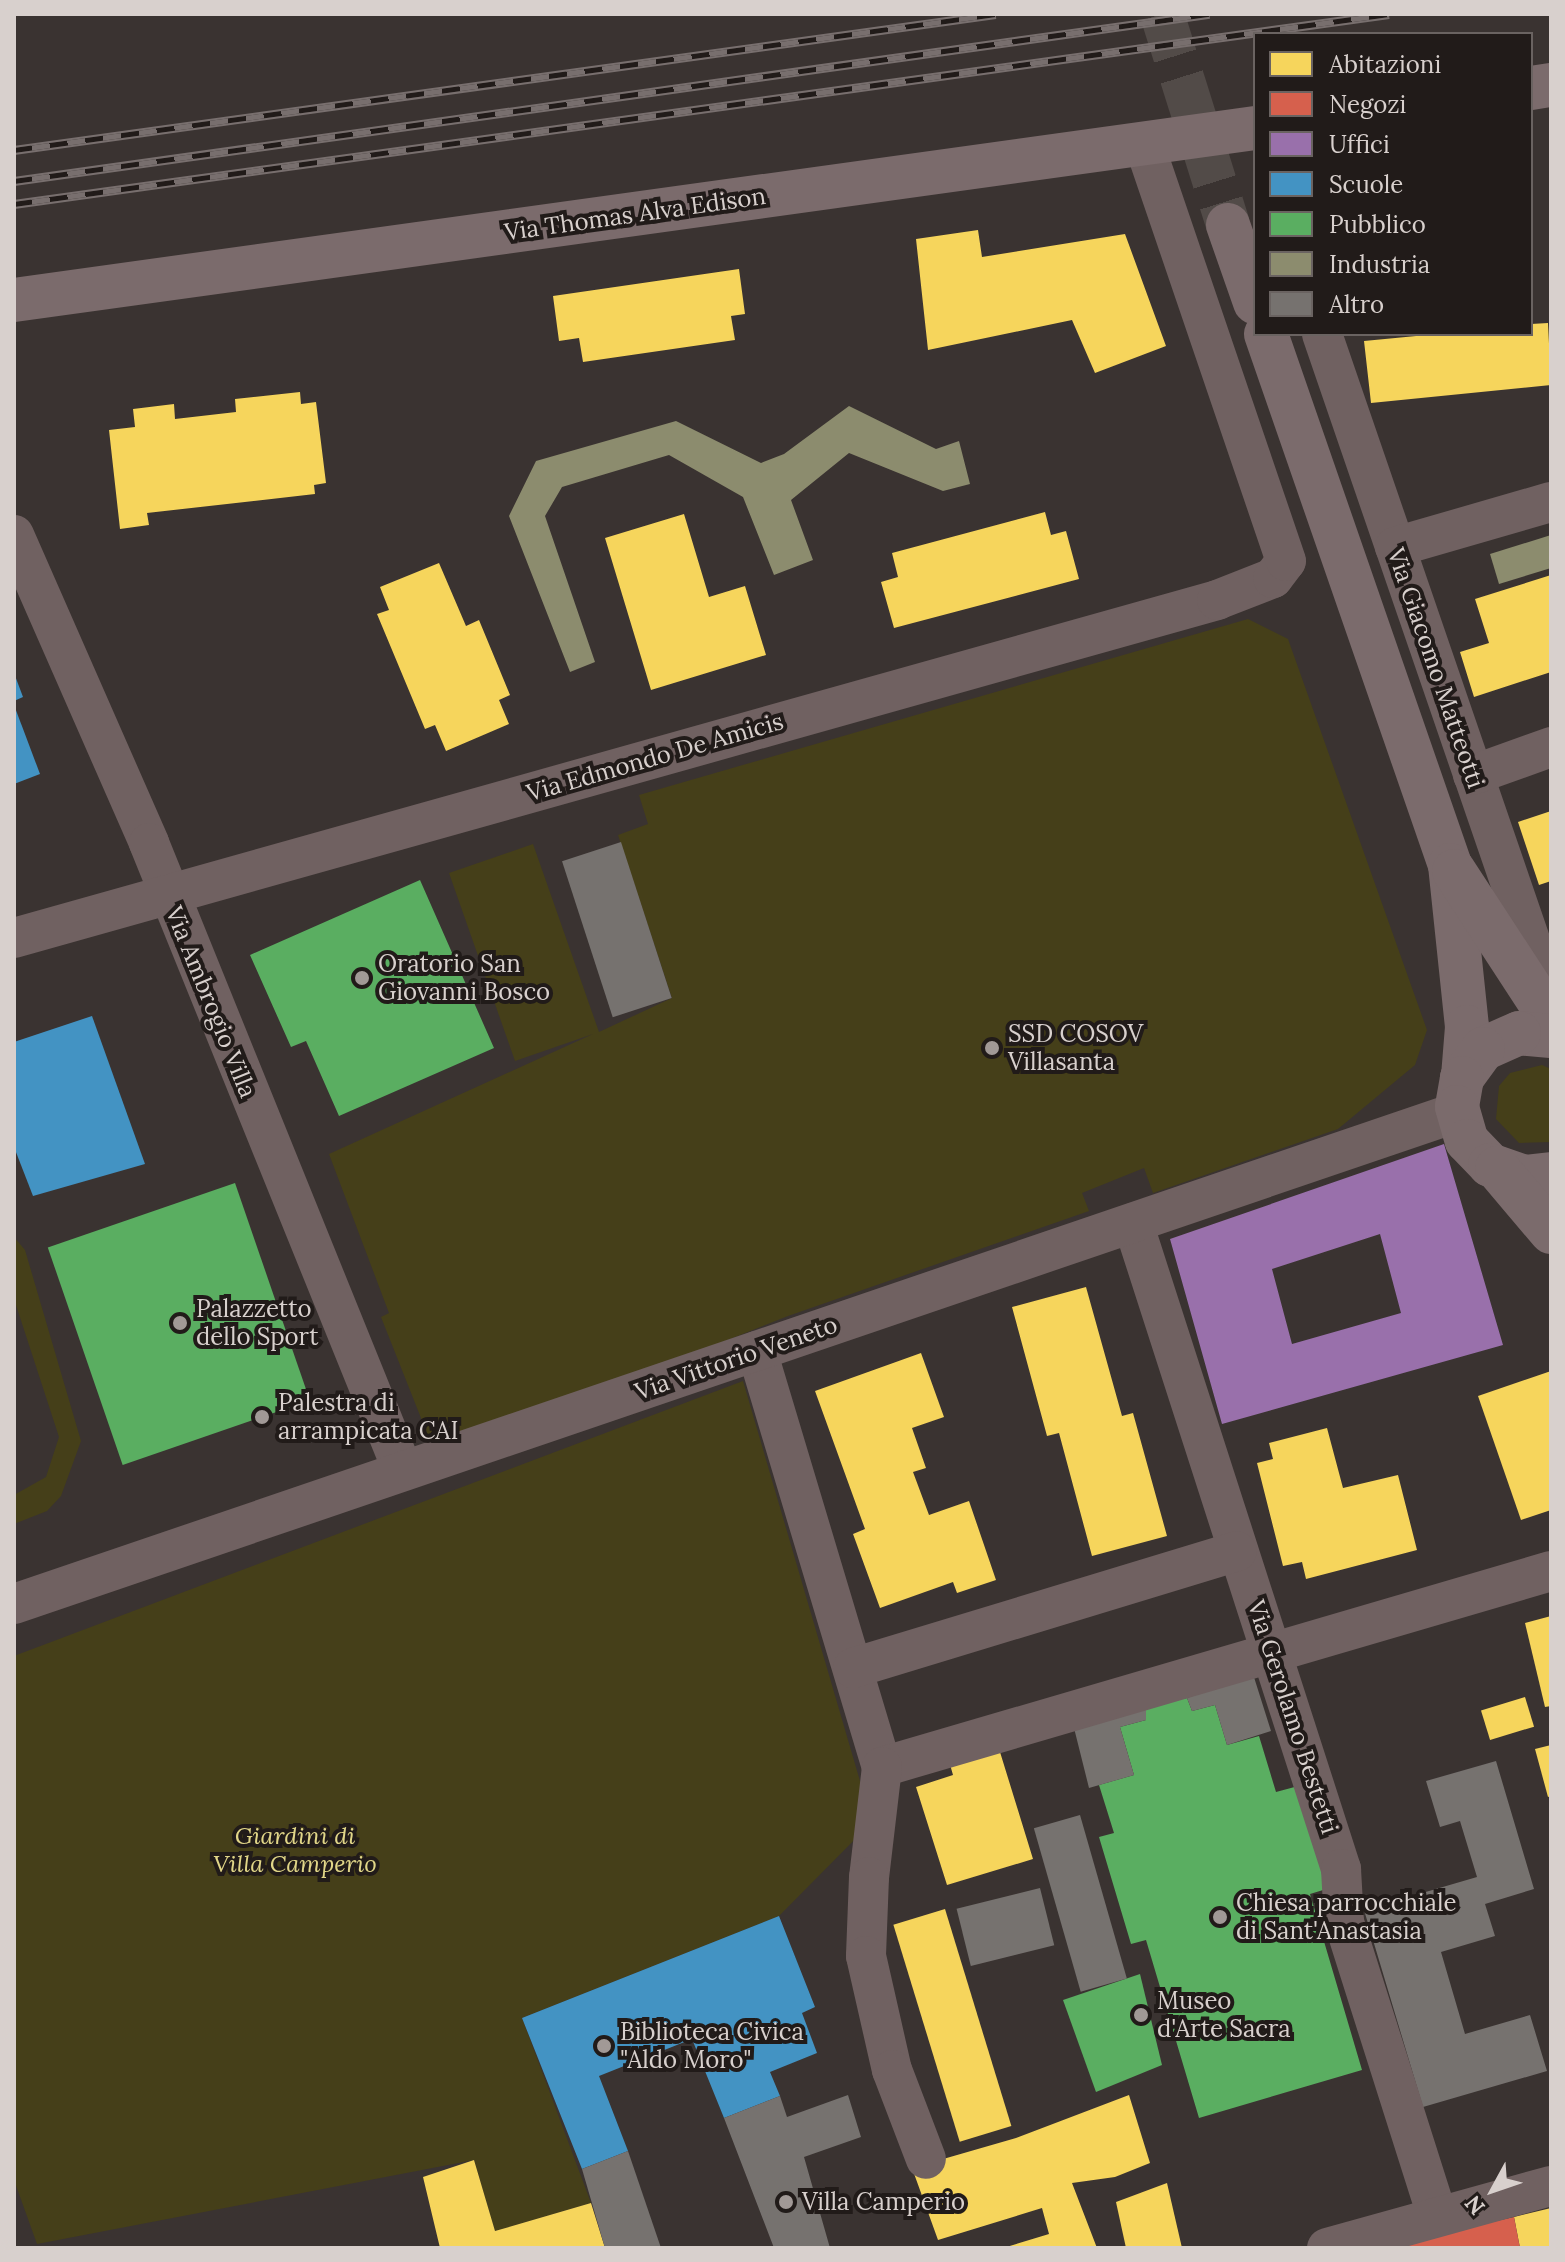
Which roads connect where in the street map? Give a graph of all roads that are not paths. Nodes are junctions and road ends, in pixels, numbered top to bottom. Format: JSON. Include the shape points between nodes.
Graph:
{"nodes":[{"id":1,"x":1253,"y":132,"type":"edge"},
{"id":2,"x":1144,"y":144,"type":"junction"},
{"id":3,"x":1228,"y":225,"type":"tunnel mouth"},
{"id":4,"x":1253,"y":296,"type":"edge"},
{"id":5,"x":14,"y":300,"type":"edge"},
{"id":6,"x":1267,"y":336,"type":"edge"},
{"id":7,"x":1323,"y":336,"type":"edge"},
{"id":8,"x":1551,"y":502,"type":"edge"},
{"id":9,"x":14,"y":535,"type":"edge"},
{"id":10,"x":1395,"y":547,"type":"junction"},
{"id":11,"x":1551,"y":747,"type":"edge"},
{"id":12,"x":1473,"y":775,"type":"junction"},
{"id":13,"x":1450,"y":865,"type":"junction"},
{"id":14,"x":168,"y":896,"type":"junction"},
{"id":15,"x":14,"y":938,"type":"edge"},
{"id":16,"x":1551,"y":1001,"type":"edge"},
{"id":17,"x":1551,"y":1020,"type":"edge"},
{"id":18,"x":1551,"y":1036,"type":"edge"},
{"id":19,"x":1461,"y":1094,"type":"junction"},
{"id":20,"x":1497,"y":1168,"type":"junction"},
{"id":21,"x":1551,"y":1174,"type":"edge"},
{"id":22,"x":1133,"y":1223,"type":"junction"},
{"id":23,"x":1551,"y":1232,"type":"edge"},
{"id":24,"x":757,"y":1351,"type":"junction"},
{"id":25,"x":403,"y":1471,"type":"junction"},
{"id":26,"x":1237,"y":1551,"type":"junction"},
{"id":27,"x":1551,"y":1571,"type":"edge"},
{"id":28,"x":14,"y":1604,"type":"edge"},
{"id":29,"x":1274,"y":1650,"type":"junction"},
{"id":30,"x":853,"y":1668,"type":"junction"},
{"id":31,"x":882,"y":1767,"type":"junction"},
{"id":32,"x":926,"y":2159,"type":"dead end"},
{"id":33,"x":1551,"y":2186,"type":"edge"},
{"id":34,"x":1437,"y":2215,"type":"junction"},
{"id":35,"x":1327,"y":2248,"type":"edge"}],
"edges":[{"from":1,"to":2,"type":"street","name":"Via Thomas Alva Edison"},
{"from":2,"to":5,"type":"street","name":"Via Thomas Alva Edison"},
{"from":2,"to":14,"type":"street","name":"Via Edmondo De Amicis","via":[[1286,561],[1273,578],[1217,600]]},
{"from":3,"to":4,"type":"street"},
{"from":6,"to":13,"type":"street"},
{"from":7,"to":10,"type":"street","name":"Via Giacomo Matteotti"},
{"from":8,"to":10,"type":"street"},
{"from":9,"to":14,"type":"street","name":"Via Ambrogio Villa"},
{"from":10,"to":12,"type":"street","name":"Via Giacomo Matteotti"},
{"from":11,"to":12,"type":"street"},
{"from":12,"to":16,"type":"street","name":"Via Giacomo Matteotti"},
{"from":13,"to":17,"type":"street"},
{"from":13,"to":19,"type":"street","via":[[1467,1027]]},
{"from":14,"to":15,"type":"street","name":"Via Edmondo De Amicis"},
{"from":14,"to":25,"type":"street","name":"Via Ambrogio Villa"},
{"from":18,"to":19,"type":"street","via":[[1527,1032],[1497,1040],[1475,1057]]},
{"from":19,"to":20,"type":"street","via":[[1470,1145]]},
{"from":19,"to":22,"type":"street","name":"Via Vittorio Veneto"},
{"from":20,"to":21,"type":"street","via":[[1524,1177]]},
{"from":20,"to":23,"type":"street"},
{"from":22,"to":24,"type":"street","name":"Via Vittorio Veneto"},
{"from":22,"to":26,"type":"street","name":"Via Gerolamo Bestetti"},
{"from":24,"to":25,"type":"street","name":"Via Vittorio Veneto"},
{"from":24,"to":30,"type":"street"},
{"from":25,"to":28,"type":"street","name":"Via Vittorio Veneto"},
{"from":26,"to":29,"type":"street","name":"Via Gerolamo Bestetti"},
{"from":26,"to":30,"type":"street"},
{"from":27,"to":29,"type":"street"},
{"from":29,"to":31,"type":"street"},
{"from":29,"to":34,"type":"street","name":"Via Gerolamo Bestetti","via":[[1341,1869],[1344,1922]]},
{"from":30,"to":31,"type":"street"},
{"from":31,"to":32,"type":"street","via":[[866,1956],[892,2070]]},
{"from":33,"to":34,"type":"street"},
{"from":34,"to":35,"type":"street"}]}
